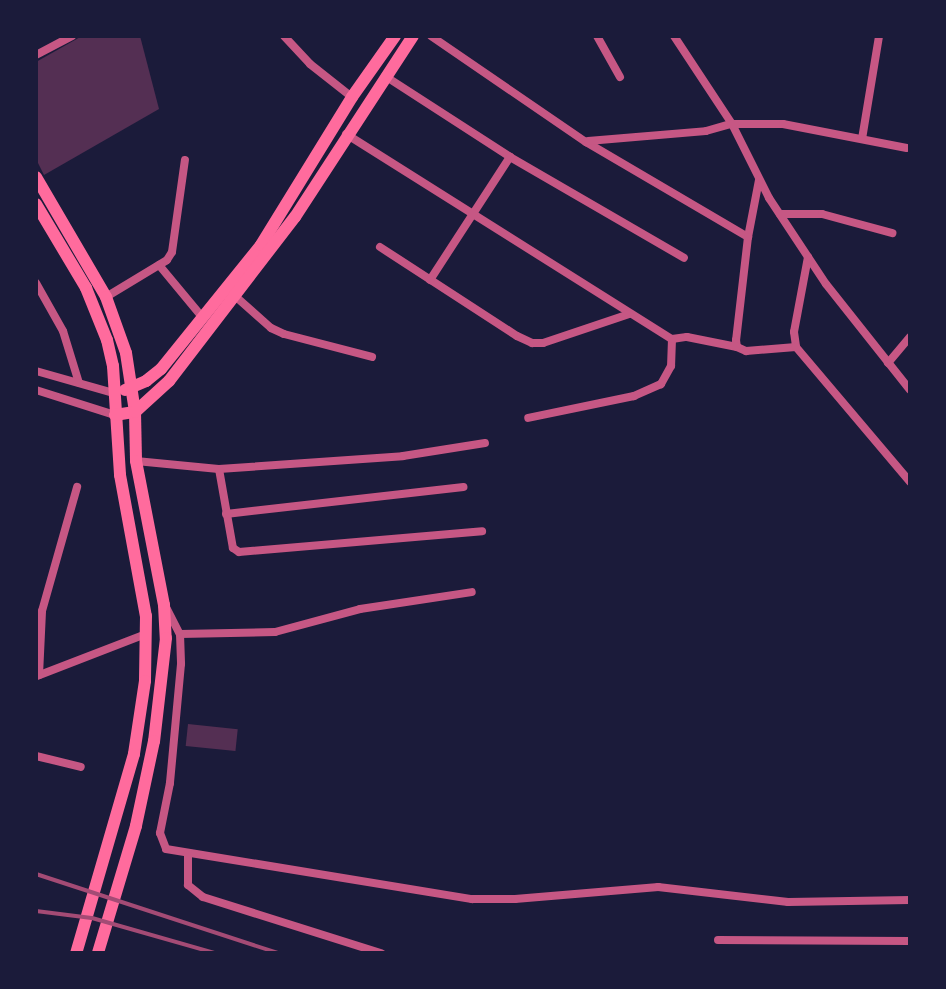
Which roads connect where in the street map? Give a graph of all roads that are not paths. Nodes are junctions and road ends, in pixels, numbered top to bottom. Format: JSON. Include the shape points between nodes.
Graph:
{"nodes":[{"id":1,"x":72,"y":36,"type":"edge"},
{"id":2,"x":284,"y":36,"type":"edge"},
{"id":3,"x":395,"y":36,"type":"edge"},
{"id":4,"x":413,"y":36,"type":"edge"},
{"id":5,"x":431,"y":36,"type":"edge"},
{"id":6,"x":597,"y":36,"type":"edge"},
{"id":7,"x":674,"y":36,"type":"edge"},
{"id":8,"x":879,"y":36,"type":"edge"},
{"id":9,"x":36,"y":55,"type":"edge"},
{"id":10,"x":385,"y":76,"type":"junction"},
{"id":11,"x":620,"y":77,"type":"dead end"},
{"id":12,"x":352,"y":97,"type":"junction"},
{"id":13,"x":732,"y":124,"type":"junction"},
{"id":14,"x":346,"y":134,"type":"junction"},
{"id":15,"x":862,"y":139,"type":"junction"},
{"id":16,"x":586,"y":142,"type":"junction"},
{"id":17,"x":907,"y":148,"type":"dead end"},
{"id":18,"x":510,"y":157,"type":"junction"},
{"id":19,"x":185,"y":160,"type":"dead end"},
{"id":20,"x":36,"y":177,"type":"edge"},
{"id":21,"x":759,"y":179,"type":"junction"},
{"id":22,"x":36,"y":204,"type":"edge"},
{"id":23,"x":472,"y":214,"type":"junction"},
{"id":24,"x":780,"y":214,"type":"junction"},
{"id":25,"x":892,"y":233,"type":"dead end"},
{"id":26,"x":748,"y":237,"type":"junction"},
{"id":27,"x":380,"y":247,"type":"dead end"},
{"id":28,"x":808,"y":257,"type":"junction"},
{"id":29,"x":684,"y":258,"type":"dead end"},
{"id":30,"x":159,"y":265,"type":"junction"},
{"id":31,"x":430,"y":280,"type":"junction"},
{"id":32,"x":36,"y":283,"type":"edge"},
{"id":33,"x":235,"y":296,"type":"junction"},
{"id":34,"x":106,"y":297,"type":"junction"},
{"id":35,"x":629,"y":314,"type":"junction"},
{"id":36,"x":203,"y":318,"type":"junction"},
{"id":37,"x":910,"y":337,"type":"edge"},
{"id":38,"x":672,"y":339,"type":"junction"},
{"id":39,"x":737,"y":347,"type":"junction"},
{"id":40,"x":796,"y":347,"type":"junction"},
{"id":41,"x":372,"y":357,"type":"dead end"},
{"id":42,"x":888,"y":363,"type":"junction"},
{"id":43,"x":36,"y":371,"type":"edge"},
{"id":44,"x":79,"y":383,"type":"junction"},
{"id":45,"x":132,"y":388,"type":"junction"},
{"id":46,"x":36,"y":390,"type":"edge"},
{"id":47,"x":910,"y":390,"type":"edge"},
{"id":48,"x":114,"y":393,"type":"junction"},
{"id":49,"x":135,"y":412,"type":"junction"},
{"id":50,"x":115,"y":415,"type":"junction"},
{"id":51,"x":528,"y":418,"type":"dead end"},
{"id":52,"x":485,"y":443,"type":"dead end"},
{"id":53,"x":136,"y":461,"type":"junction"},
{"id":54,"x":219,"y":469,"type":"junction"},
{"id":55,"x":910,"y":482,"type":"edge"},
{"id":56,"x":77,"y":487,"type":"dead end"},
{"id":57,"x":463,"y":487,"type":"dead end"},
{"id":58,"x":226,"y":514,"type":"junction"},
{"id":59,"x":482,"y":531,"type":"dead end"},
{"id":60,"x":472,"y":592,"type":"dead end"},
{"id":61,"x":164,"y":605,"type":"junction"},
{"id":62,"x":180,"y":634,"type":"junction"},
{"id":63,"x":146,"y":638,"type":"junction"},
{"id":64,"x":38,"y":676,"type":"edge"},
{"id":65,"x":36,"y":756,"type":"edge"},
{"id":66,"x":81,"y":767,"type":"dead end"},
{"id":67,"x":188,"y":853,"type":"junction"},
{"id":68,"x":910,"y":900,"type":"edge"},
{"id":69,"x":718,"y":940,"type":"dead end"},
{"id":70,"x":910,"y":941,"type":"edge"},
{"id":71,"x":76,"y":953,"type":"edge"},
{"id":72,"x":98,"y":953,"type":"edge"},
{"id":73,"x":381,"y":953,"type":"edge"}],
"edges":[{"from":1,"to":9,"type":"street"},
{"from":2,"to":12,"type":"street"},
{"from":3,"to":12,"type":"main road"},
{"from":4,"to":10,"type":"main road"},
{"from":5,"to":16,"type":"street"},
{"from":6,"to":11,"type":"street"},
{"from":7,"to":13,"type":"street"},
{"from":8,"to":15,"type":"street"},
{"from":10,"to":14,"type":"main road"},
{"from":10,"to":18,"type":"street"},
{"from":12,"to":36,"type":"main road","via":[[261,245]]},
{"from":13,"to":15,"type":"street","via":[[791,125]]},
{"from":13,"to":16,"type":"street"},
{"from":13,"to":21,"type":"street"},
{"from":14,"to":23,"type":"street"},
{"from":14,"to":33,"type":"main road","via":[[295,217]]},
{"from":15,"to":17,"type":"street"},
{"from":16,"to":26,"type":"street"},
{"from":18,"to":23,"type":"street"},
{"from":18,"to":29,"type":"street"},
{"from":19,"to":30,"type":"street","via":[[172,252]]},
{"from":20,"to":34,"type":"main road"},
{"from":21,"to":24,"type":"street"},
{"from":21,"to":26,"type":"street"},
{"from":22,"to":48,"type":"main road","via":[[102,324]]},
{"from":23,"to":31,"type":"street"},
{"from":23,"to":35,"type":"street"},
{"from":24,"to":25,"type":"street","via":[[822,214]]},
{"from":24,"to":28,"type":"street"},
{"from":26,"to":39,"type":"street"},
{"from":27,"to":31,"type":"street"},
{"from":28,"to":40,"type":"street"},
{"from":28,"to":42,"type":"street"},
{"from":30,"to":34,"type":"street"},
{"from":30,"to":36,"type":"street"},
{"from":31,"to":35,"type":"street","via":[[532,343]]},
{"from":32,"to":44,"type":"street","via":[[63,331]]},
{"from":33,"to":41,"type":"street","via":[[284,334]]},
{"from":33,"to":49,"type":"main road","via":[[169,381]]},
{"from":34,"to":45,"type":"main road"},
{"from":35,"to":38,"type":"street"},
{"from":36,"to":45,"type":"main road","via":[[155,375]]},
{"from":37,"to":42,"type":"street"},
{"from":38,"to":39,"type":"street"},
{"from":38,"to":51,"type":"street","via":[[671,366],[661,384],[634,396]]},
{"from":39,"to":40,"type":"street"},
{"from":40,"to":55,"type":"street"},
{"from":42,"to":47,"type":"street"},
{"from":43,"to":44,"type":"street"},
{"from":44,"to":48,"type":"street"},
{"from":45,"to":48,"type":"main road"},
{"from":45,"to":49,"type":"main road"},
{"from":46,"to":50,"type":"street"},
{"from":48,"to":50,"type":"main road"},
{"from":49,"to":50,"type":"main road"},
{"from":49,"to":53,"type":"main road"},
{"from":50,"to":63,"type":"main road"},
{"from":52,"to":54,"type":"street","via":[[403,456]]},
{"from":53,"to":54,"type":"street"},
{"from":53,"to":61,"type":"main road"},
{"from":54,"to":58,"type":"street"},
{"from":56,"to":64,"type":"street","via":[[42,611]]},
{"from":57,"to":58,"type":"street"},
{"from":58,"to":59,"type":"street","via":[[233,548],[246,553]]},
{"from":60,"to":62,"type":"street","via":[[360,609],[275,632]]},
{"from":61,"to":62,"type":"street"},
{"from":61,"to":72,"type":"main road","via":[[166,638],[146,783]]},
{"from":62,"to":67,"type":"street","via":[[175,744],[160,833],[166,849]]},
{"from":63,"to":64,"type":"street"},
{"from":63,"to":71,"type":"main road","via":[[134,754]]},
{"from":65,"to":66,"type":"street"},
{"from":67,"to":68,"type":"street","via":[[472,899],[658,887],[771,901]]},
{"from":67,"to":73,"type":"street","via":[[188,885],[203,897]]},
{"from":69,"to":70,"type":"street"}]}
